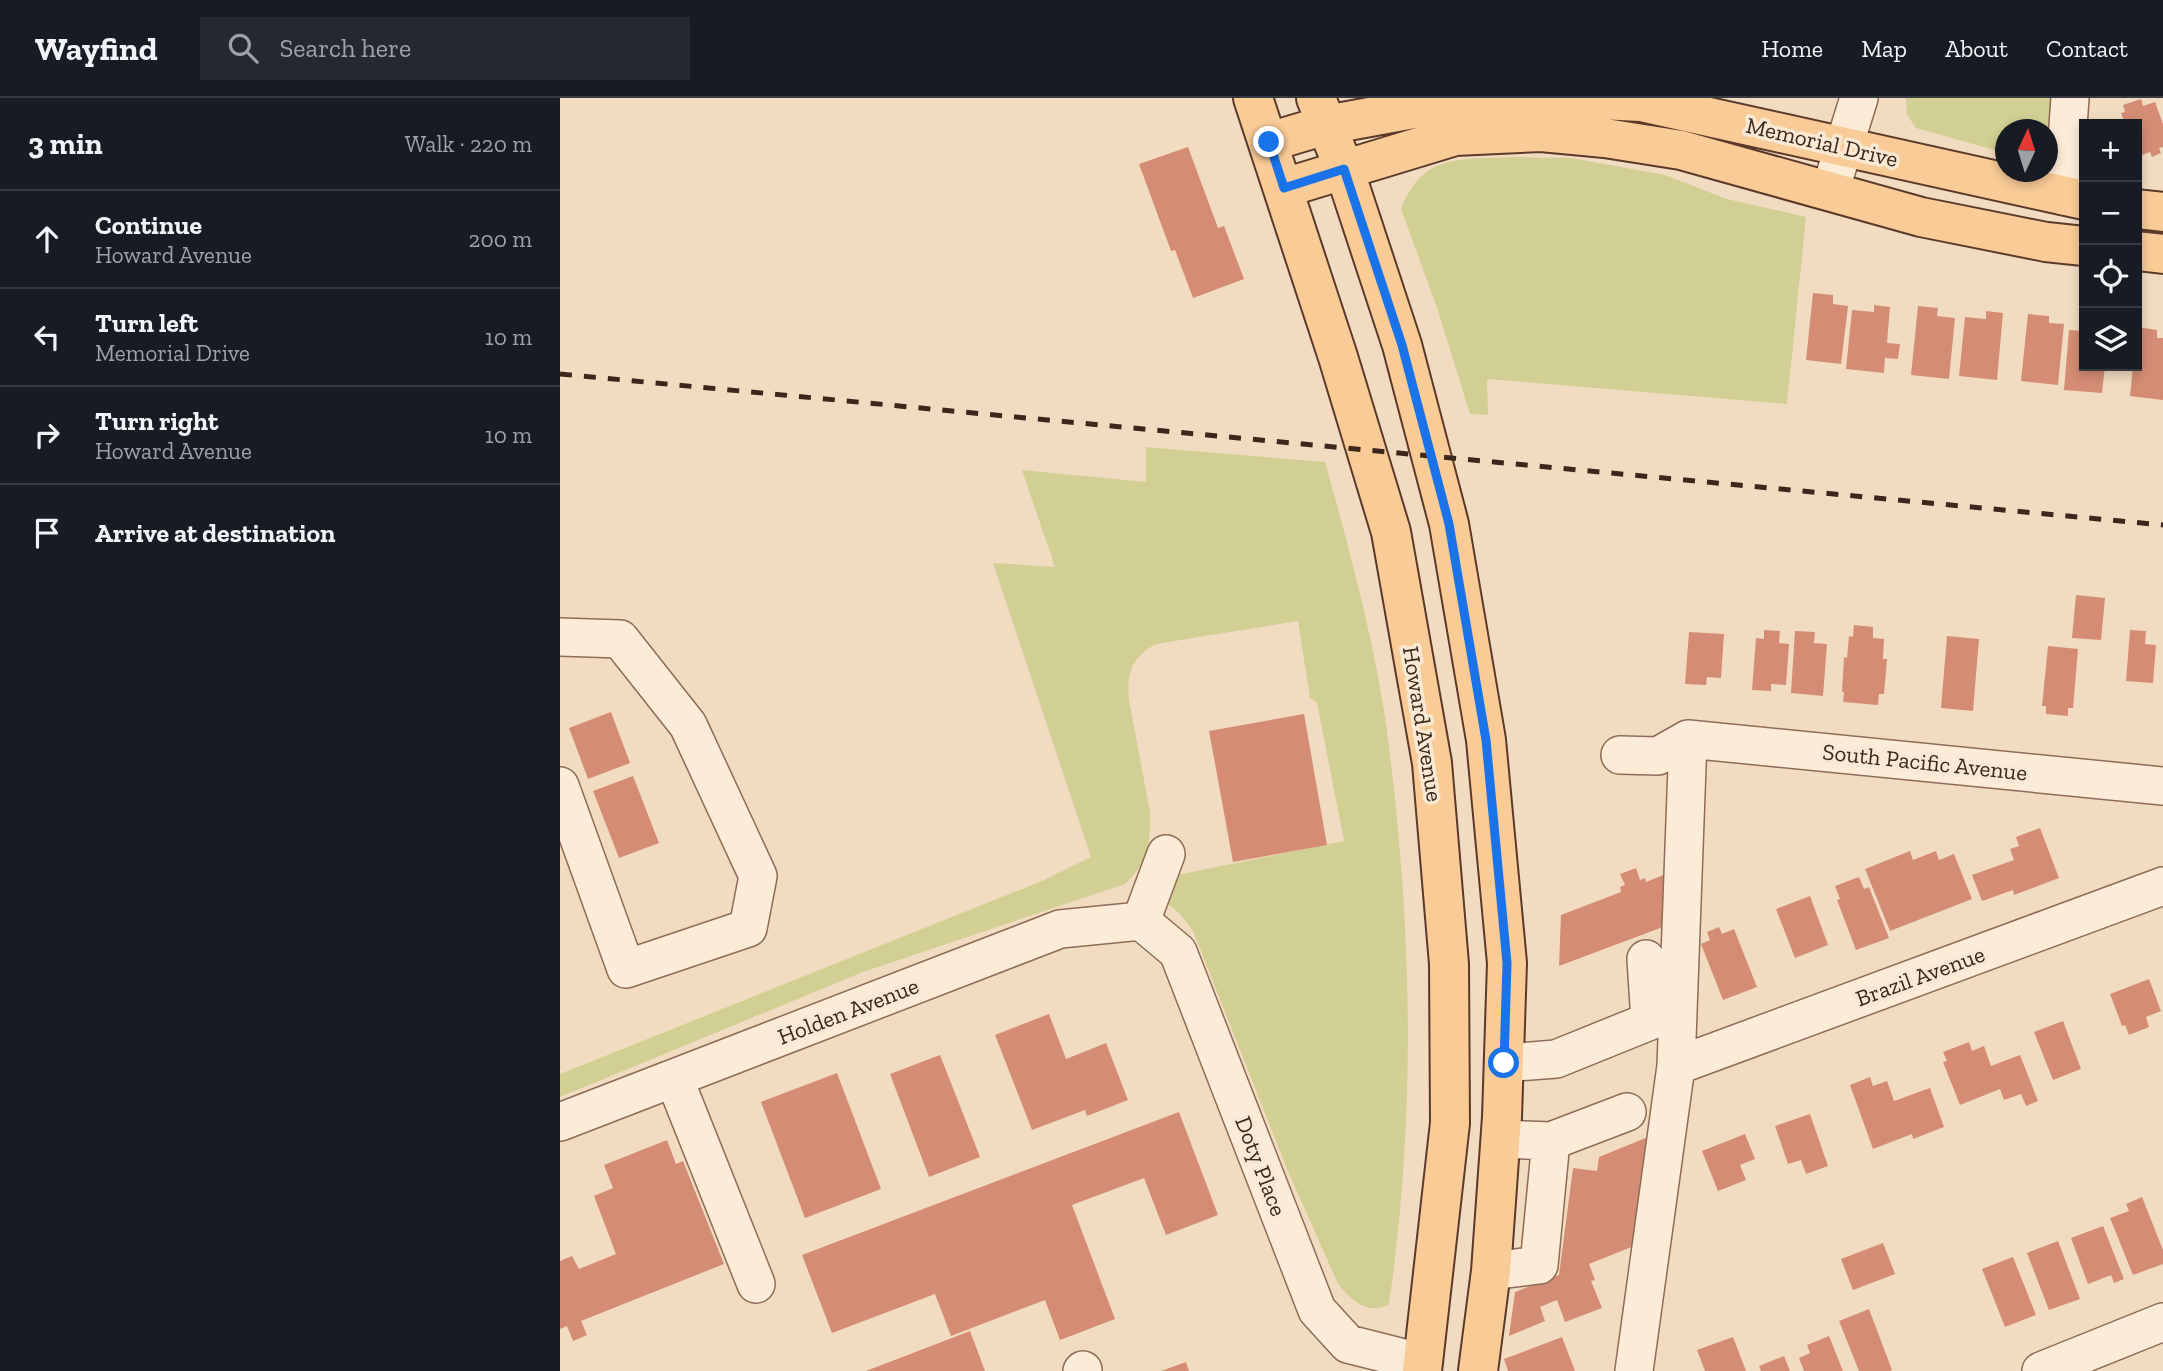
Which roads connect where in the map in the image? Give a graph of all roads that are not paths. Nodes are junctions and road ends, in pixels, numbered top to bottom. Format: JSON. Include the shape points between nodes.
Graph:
{"nodes":[{"id":1,"x":1253,"y":98,"type":"edge"},
{"id":2,"x":1859,"y":98,"type":"edge"},
{"id":3,"x":2070,"y":98,"type":"edge"},
{"id":4,"x":1321,"y":112,"type":"edge"},
{"id":5,"x":1269,"y":142,"type":"junction"},
{"id":6,"x":1843,"y":148,"type":"junction"},
{"id":7,"x":1344,"y":169,"type":"junction"},
{"id":8,"x":1284,"y":188,"type":"junction"},
{"id":9,"x":1830,"y":191,"type":"junction"},
{"id":10,"x":2074,"y":198,"type":"edge"},
{"id":11,"x":2142,"y":210,"type":"edge"},
{"id":12,"x":2163,"y":212,"type":"edge"},
{"id":13,"x":2079,"y":245,"type":"edge"},
{"id":14,"x":2142,"y":252,"type":"edge"},
{"id":15,"x":2163,"y":254,"type":"edge"},
{"id":16,"x":560,"y":637,"type":"edge"},
{"id":17,"x":1688,"y":739,"type":"junction"},
{"id":18,"x":1620,"y":755,"type":"dead end"},
{"id":19,"x":560,"y":786,"type":"edge"},
{"id":20,"x":2163,"y":786,"type":"edge"},
{"id":21,"x":1166,"y":854,"type":"dead end"},
{"id":22,"x":2163,"y":886,"type":"edge"},
{"id":23,"x":1141,"y":921,"type":"junction"},
{"id":24,"x":1646,"y":959,"type":"dead end"},
{"id":25,"x":1504,"y":1063,"type":"junction"},
{"id":26,"x":1676,"y":1066,"type":"junction"},
{"id":27,"x":674,"y":1078,"type":"junction"},
{"id":28,"x":1627,"y":1112,"type":"dead end"},
{"id":29,"x":560,"y":1122,"type":"edge"},
{"id":30,"x":1501,"y":1139,"type":"junction"},
{"id":31,"x":1552,"y":1141,"type":"junction"},
{"id":32,"x":1491,"y":1271,"type":"junction"},
{"id":33,"x":756,"y":1284,"type":"dead end"},
{"id":34,"x":2163,"y":1322,"type":"edge"},
{"id":35,"x":1355,"y":1359,"type":"edge"},
{"id":36,"x":1422,"y":1367,"type":"edge"},
{"id":37,"x":1478,"y":1371,"type":"edge"},
{"id":38,"x":1634,"y":1371,"type":"edge"},
{"id":39,"x":2041,"y":1371,"type":"edge"}],
"edges":[{"from":1,"to":5,"type":"main road","name":"Howard Avenue"},
{"from":2,"to":6,"type":"street"},
{"from":3,"to":10,"type":"street"},
{"from":4,"to":5,"type":"main road","name":"Memorial Drive"},
{"from":4,"to":6,"type":"main road","name":"Memorial Drive","via":[[1560,98],[1641,102]]},
{"from":4,"to":7,"type":"main road"},
{"from":5,"to":8,"type":"main road","name":"Howard Avenue"},
{"from":6,"to":9,"type":"street"},
{"from":6,"to":10,"type":"main road","name":"Memorial Drive"},
{"from":7,"to":8,"type":"main road","name":"Memorial Drive"},
{"from":7,"to":9,"type":"main road","name":"Memorial Drive","via":[[1455,136],[1541,132],[1681,149]]},
{"from":7,"to":25,"type":"main road","via":[[1402,345],[1449,524],[1486,740],[1507,963]]},
{"from":8,"to":36,"type":"main road","name":"Howard Avenue","via":[[1391,531],[1432,763],[1449,964],[1450,1123]]},
{"from":9,"to":13,"type":"main road","name":"Memorial Drive","via":[[1921,217]]},
{"from":11,"to":12,"type":"main road"},
{"from":14,"to":15,"type":"main road"},
{"from":16,"to":19,"type":"street","via":[[620,639],[688,725],[758,876],[748,928],[626,969]]},
{"from":17,"to":18,"type":"street","via":[[1658,756]]},
{"from":17,"to":20,"type":"street","name":"South Pacific Avenue"},
{"from":17,"to":26,"type":"street"},
{"from":21,"to":23,"type":"street"},
{"from":22,"to":26,"type":"street","name":"Brazil Avenue"},
{"from":23,"to":27,"type":"street","name":"Holden Avenue","via":[[1060,929]]},
{"from":23,"to":35,"type":"street","name":"Doty Place","via":[[1178,952],[1266,1218],[1295,1289],[1348,1345]]},
{"from":24,"to":25,"type":"street","via":[[1650,1021],[1556,1059]]},
{"from":25,"to":30,"type":"main road"},
{"from":26,"to":38,"type":"street"},
{"from":27,"to":29,"type":"street","name":"Holden Avenue"},
{"from":27,"to":33,"type":"street"},
{"from":28,"to":31,"type":"street"},
{"from":30,"to":31,"type":"street"},
{"from":30,"to":32,"type":"main road"},
{"from":31,"to":32,"type":"street","via":[[1539,1265]]},
{"from":32,"to":37,"type":"main road"},
{"from":34,"to":39,"type":"street"},
{"from":35,"to":36,"type":"street","name":"Doty Place"}]}
